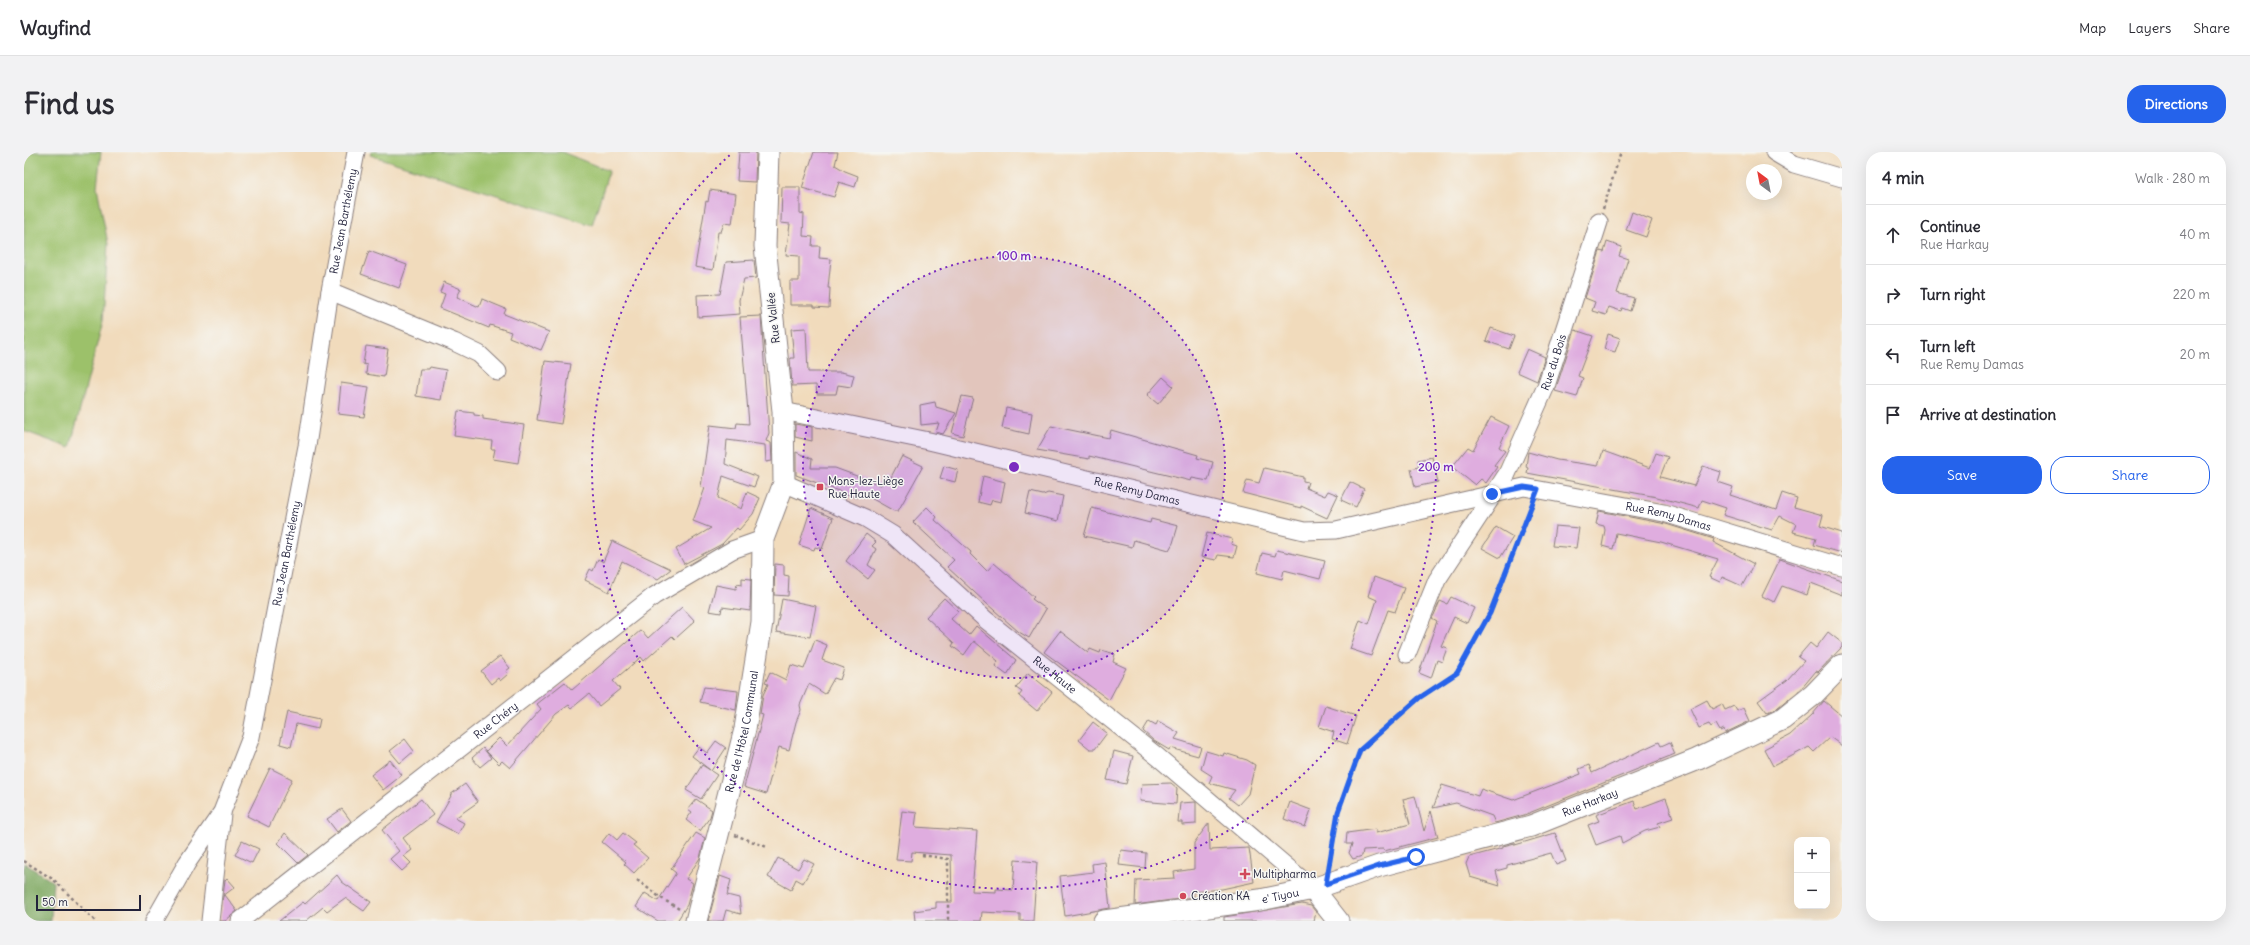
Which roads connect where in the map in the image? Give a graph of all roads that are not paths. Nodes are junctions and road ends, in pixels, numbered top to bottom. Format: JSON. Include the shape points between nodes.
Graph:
{"nodes":[{"id":1,"x":356,"y":152,"type":"edge"},
{"id":2,"x":768,"y":152,"type":"edge"},
{"id":3,"x":1774,"y":152,"type":"edge"},
{"id":4,"x":1842,"y":178,"type":"edge"},
{"id":5,"x":1599,"y":222,"type":"road end"},
{"id":6,"x":330,"y":291,"type":"junction"},
{"id":7,"x":498,"y":372,"type":"dead end"},
{"id":8,"x":783,"y":411,"type":"junction"},
{"id":9,"x":784,"y":483,"type":"junction"},
{"id":10,"x":1492,"y":494,"type":"junction"},
{"id":11,"x":763,"y":539,"type":"junction"},
{"id":12,"x":1842,"y":567,"type":"edge"},
{"id":13,"x":1407,"y":654,"type":"dead end"},
{"id":14,"x":1842,"y":665,"type":"edge"},
{"id":15,"x":222,"y":812,"type":"junction"},
{"id":16,"x":1320,"y":886,"type":"junction"},
{"id":17,"x":697,"y":919,"type":"edge"},
{"id":18,"x":154,"y":921,"type":"edge"},
{"id":19,"x":210,"y":921,"type":"edge"},
{"id":20,"x":240,"y":921,"type":"edge"},
{"id":21,"x":1104,"y":921,"type":"edge"},
{"id":22,"x":1338,"y":921,"type":"edge"}],
"edges":[{"from":1,"to":6,"type":"street","name":"Rue Jean Barthélemy"},
{"from":2,"to":8,"type":"street","name":"Rue Vallée","via":[[765,246]]},
{"from":3,"to":4,"type":"street","via":[[1794,164]]},
{"from":5,"to":10,"type":"street","name":"Rue du Bois","via":[[1546,386],[1507,474]]},
{"from":6,"to":7,"type":"street","via":[[479,354]]},
{"from":6,"to":15,"type":"street","name":"Rue Jean Barthélemy","via":[[307,446],[251,737]]},
{"from":8,"to":9,"type":"street","name":"Rue Vallée"},
{"from":8,"to":10,"type":"street","name":"Rue Remy Damas","via":[[929,441],[1304,531],[1336,530]]},
{"from":9,"to":11,"type":"street","name":"Rue de l'Hôtel Communal"},
{"from":9,"to":16,"type":"street","name":"Rue Haute","via":[[865,518],[893,535],[982,616]]},
{"from":10,"to":12,"type":"street","name":"Rue Remy Damas","via":[[1524,487],[1664,512]]},
{"from":10,"to":13,"type":"street","via":[[1437,580]]},
{"from":11,"to":17,"type":"street","name":"Rue de l'Hôtel Communal","via":[[762,622],[745,729]]},
{"from":11,"to":20,"type":"street","name":"Rue Chéry","via":[[732,550],[654,596]]},
{"from":14,"to":16,"type":"street","name":"Rue Harkay","via":[[1813,695],[1784,719],[1696,760],[1531,826],[1379,866]]},
{"from":15,"to":18,"type":"street","name":"Rue Jean Barthélemy","via":[[187,863]]},
{"from":15,"to":19,"type":"street","name":"Rue Jean Barthélemy"},
{"from":16,"to":21,"type":"street","name":"e' Tiyou","via":[[1260,900]]},
{"from":16,"to":22,"type":"street"}]}
